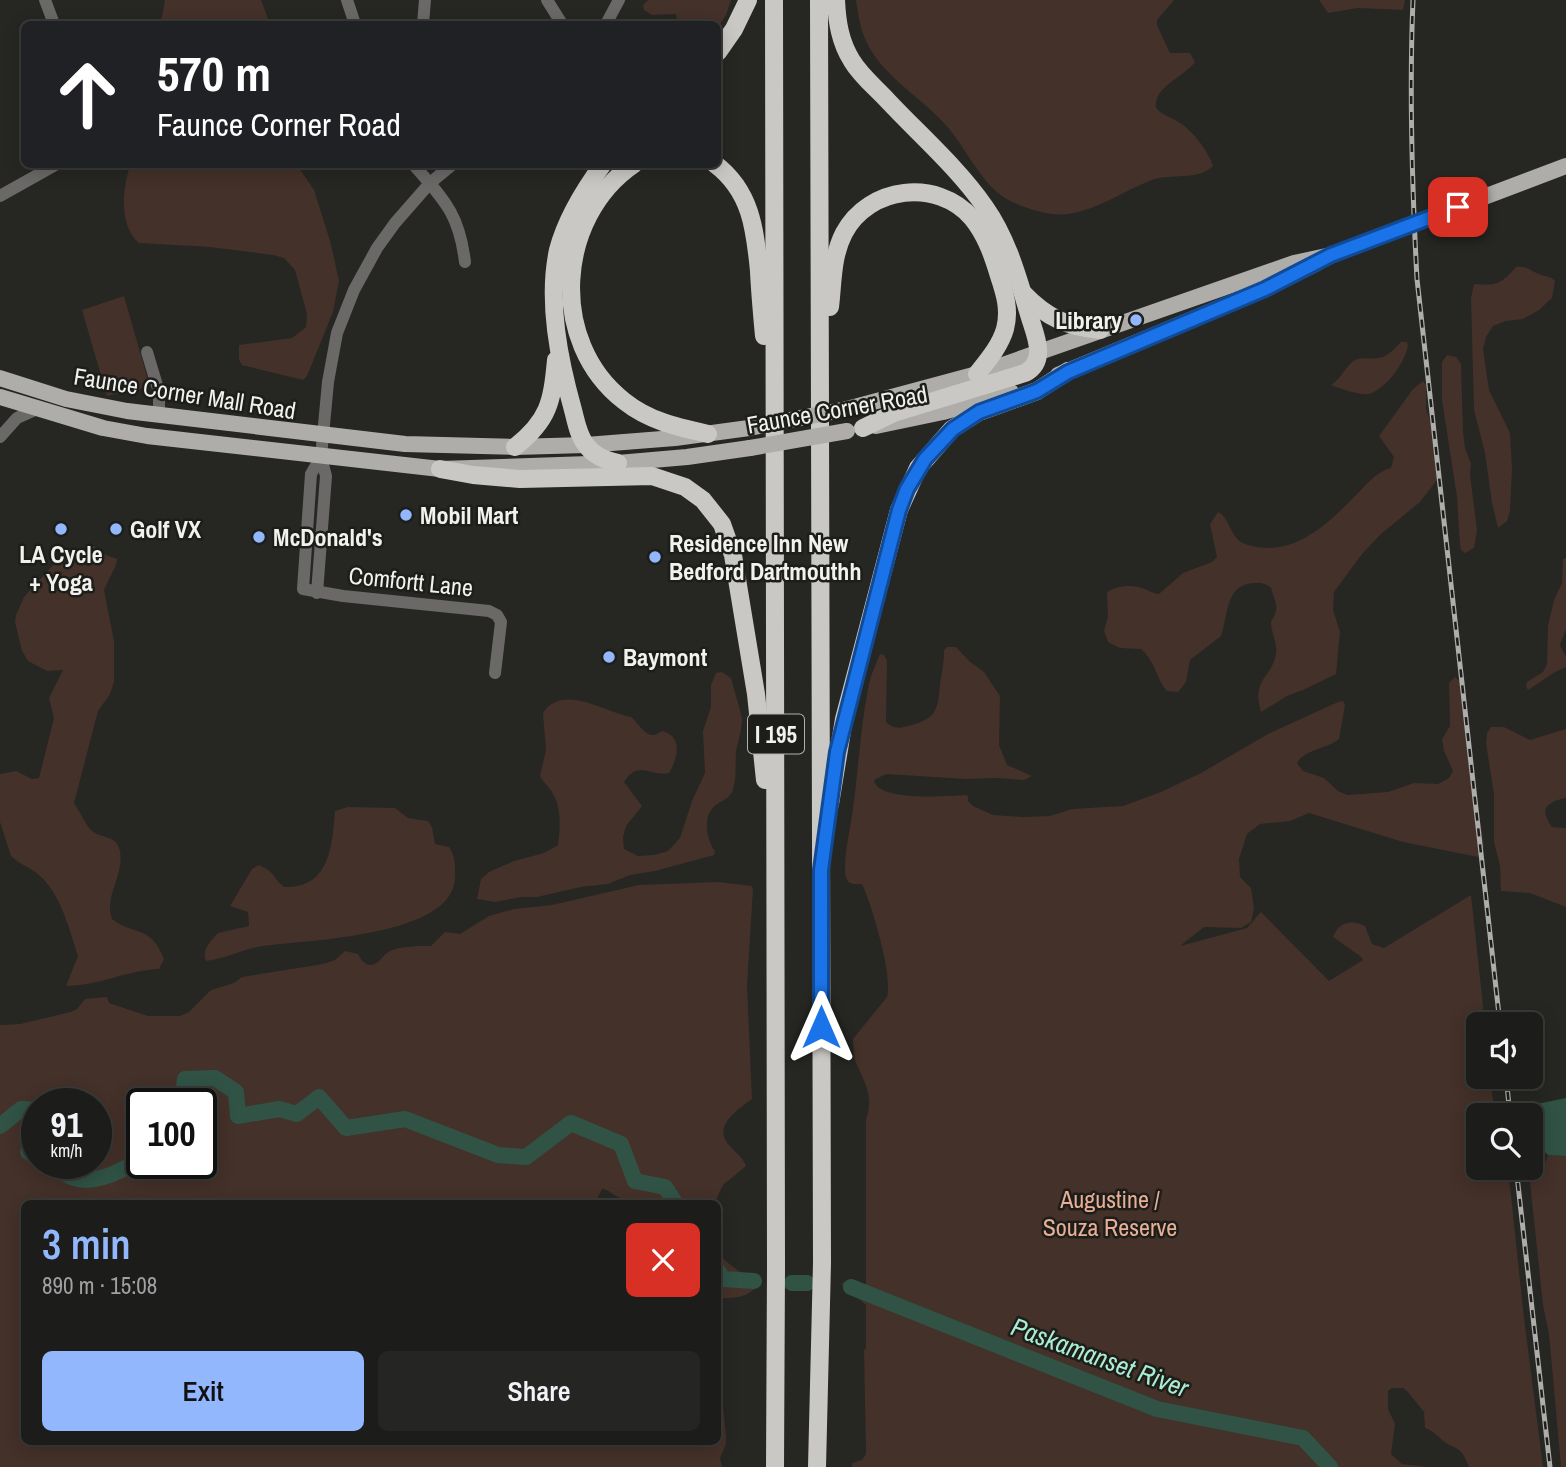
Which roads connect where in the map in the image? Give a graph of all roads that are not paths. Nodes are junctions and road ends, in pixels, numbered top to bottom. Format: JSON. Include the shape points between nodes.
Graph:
{"nodes":[{"id":1,"x":46,"y":0,"type":"edge"},
{"id":2,"x":347,"y":0,"type":"edge"},
{"id":3,"x":425,"y":0,"type":"edge"},
{"id":4,"x":547,"y":0,"type":"edge"},
{"id":5,"x":618,"y":0,"type":"edge"},
{"id":6,"x":748,"y":0,"type":"edge"},
{"id":7,"x":774,"y":0,"type":"edge"},
{"id":8,"x":819,"y":0,"type":"edge"},
{"id":9,"x":836,"y":0,"type":"edge"},
{"id":10,"x":53,"y":21,"type":"edge"},
{"id":11,"x":354,"y":21,"type":"edge"},
{"id":12,"x":423,"y":21,"type":"edge"},
{"id":13,"x":560,"y":21,"type":"edge"},
{"id":14,"x":608,"y":21,"type":"edge"},
{"id":15,"x":721,"y":48,"type":"edge"},
{"id":16,"x":1566,"y":166,"type":"edge"},
{"id":17,"x":50,"y":168,"type":"edge"},
{"id":18,"x":417,"y":168,"type":"edge"},
{"id":19,"x":448,"y":168,"type":"edge"},
{"id":20,"x":600,"y":168,"type":"edge"},
{"id":21,"x":629,"y":168,"type":"edge"},
{"id":22,"x":719,"y":168,"type":"edge"},
{"id":23,"x":430,"y":183,"type":"junction"},
{"id":24,"x":0,"y":196,"type":"edge"},
{"id":25,"x":1331,"y":255,"type":"junction"},
{"id":26,"x":465,"y":262,"type":"dead end"},
{"id":27,"x":1022,"y":292,"type":"junction"},
{"id":28,"x":1210,"y":293,"type":"junction"},
{"id":29,"x":1218,"y":309,"type":"junction"},
{"id":30,"x":1100,"y":330,"type":"junction"},
{"id":31,"x":558,"y":339,"type":"junction"},
{"id":32,"x":147,"y":352,"type":"dead end"},
{"id":33,"x":1038,"y":353,"type":"junction"},
{"id":34,"x":1068,"y":372,"type":"junction"},
{"id":35,"x":977,"y":374,"type":"junction"},
{"id":36,"x":0,"y":379,"type":"edge"},
{"id":37,"x":820,"y":383,"type":"junction"},
{"id":38,"x":0,"y":397,"type":"edge"},
{"id":39,"x":37,"y":409,"type":"junction"},
{"id":40,"x":774,"y":409,"type":"junction"},
{"id":41,"x":159,"y":416,"type":"junction"},
{"id":42,"x":855,"y":429,"type":"junction"},
{"id":43,"x":708,"y":434,"type":"junction"},
{"id":44,"x":323,"y":436,"type":"junction"},
{"id":45,"x":0,"y":437,"type":"edge"},
{"id":46,"x":586,"y":445,"type":"junction"},
{"id":47,"x":515,"y":447,"type":"junction"},
{"id":48,"x":321,"y":457,"type":"junction"},
{"id":49,"x":618,"y":463,"type":"junction"},
{"id":50,"x":440,"y":469,"type":"junction"},
{"id":51,"x":317,"y":593,"type":"junction"},
{"id":52,"x":495,"y":673,"type":"dead end"},
{"id":53,"x":776,"y":856,"type":"junction"},
{"id":54,"x":821,"y":870,"type":"junction"},
{"id":55,"x":775,"y":1467,"type":"edge"},
{"id":56,"x":817,"y":1467,"type":"edge"}],
"edges":[{"from":1,"to":10,"type":"street"},
{"from":2,"to":11,"type":"street"},
{"from":3,"to":12,"type":"street"},
{"from":4,"to":13,"type":"street"},
{"from":5,"to":14,"type":"street"},
{"from":6,"to":15,"type":"highway"},
{"from":7,"to":40,"type":"highway","number":"I 195"},
{"from":8,"to":37,"type":"highway","number":"I 195"},
{"from":9,"to":27,"type":"highway","via":[[840,34],[852,62],[981,202],[1002,237]]},
{"from":16,"to":25,"type":"main road","name":"Faunce Corner Road"},
{"from":17,"to":24,"type":"street"},
{"from":18,"to":23,"type":"street"},
{"from":19,"to":23,"type":"street"},
{"from":20,"to":31,"type":"highway","via":[[577,204],[559,248],[554,287]]},
{"from":21,"to":43,"type":"highway","via":[[600,197],[579,235],[570,282],[581,343],[592,366],[616,395],[663,424]]},
{"from":22,"to":40,"type":"highway","via":[[739,188],[752,216]]},
{"from":23,"to":26,"type":"street","via":[[457,222]]},
{"from":23,"to":44,"type":"street","via":[[386,235],[354,290],[334,347]]},
{"from":25,"to":28,"type":"main road","name":"Faunce Corner Road"},
{"from":25,"to":29,"type":"main road","name":"Faunce Corner Road"},
{"from":27,"to":30,"type":"highway","via":[[1057,321]]},
{"from":27,"to":33,"type":"highway"},
{"from":28,"to":29,"type":"main road"},
{"from":28,"to":30,"type":"main road","name":"Faunce Corner Road"},
{"from":29,"to":34,"type":"main road","name":"Faunce Corner Road"},
{"from":30,"to":33,"type":"main road","name":"Faunce Corner Road"},
{"from":31,"to":46,"type":"highway","via":[[568,392]]},
{"from":31,"to":47,"type":"highway","via":[[553,389],[544,417]]},
{"from":32,"to":41,"type":"street","via":[[160,399]]},
{"from":33,"to":35,"type":"main road","name":"Faunce Corner Road"},
{"from":33,"to":42,"type":"highway","via":[[1034,367],[1025,373]]},
{"from":34,"to":42,"type":"main road","name":"Faunce Corner Road","via":[[974,404]]},
{"from":34,"to":54,"type":"highway","via":[[1037,391],[961,423],[925,459],[907,489],[844,719]]},
{"from":35,"to":37,"type":"highway","via":[[1000,342],[1007,319],[1005,294],[992,256],[979,228],[956,204],[908,192],[880,199],[865,209],[841,240]]},
{"from":35,"to":43,"type":"main road","name":"Faunce Corner Road","bridge":true,"via":[[847,409]]},
{"from":36,"to":41,"type":"main road","name":"Faunce Corner Mall Road","via":[[66,399]]},
{"from":37,"to":54,"type":"highway","number":"I 195"},
{"from":38,"to":39,"type":"main road","name":"Faunce Corner Mall Road"},
{"from":39,"to":45,"type":"street","via":[[18,418]]},
{"from":39,"to":48,"type":"main road","name":"Faunce Corner Mall Road","via":[[118,431]]},
{"from":40,"to":53,"type":"highway","number":"I 195"},
{"from":41,"to":44,"type":"main road","name":"Faunce Corner Mall Road"},
{"from":42,"to":49,"type":"main road","name":"Faunce Corner Road","bridge":true,"via":[[750,448]]},
{"from":43,"to":46,"type":"main road","name":"Faunce Corner Road"},
{"from":44,"to":47,"type":"main road","name":"Faunce Corner Road","via":[[424,446]]},
{"from":44,"to":48,"type":"street"},
{"from":46,"to":47,"type":"main road","name":"Faunce Corner Road"},
{"from":46,"to":49,"type":"highway"},
{"from":48,"to":50,"type":"main road","name":"Faunce Corner Road"},
{"from":48,"to":51,"type":"street","via":[[326,476]]},
{"from":48,"to":51,"type":"street","name":"Comfortt Lane","via":[[311,474],[303,589]]},
{"from":49,"to":50,"type":"main road","name":"Faunce Corner Road"},
{"from":50,"to":53,"type":"highway","via":[[520,479],[652,476],[685,487],[709,506],[722,524],[733,555],[755,684]]},
{"from":51,"to":52,"type":"street","name":"Comfortt Lane","via":[[489,611],[500,622]]},
{"from":53,"to":55,"type":"highway","number":"I 195"},
{"from":54,"to":56,"type":"highway","number":"I 195","via":[[822,1263]]}]}
